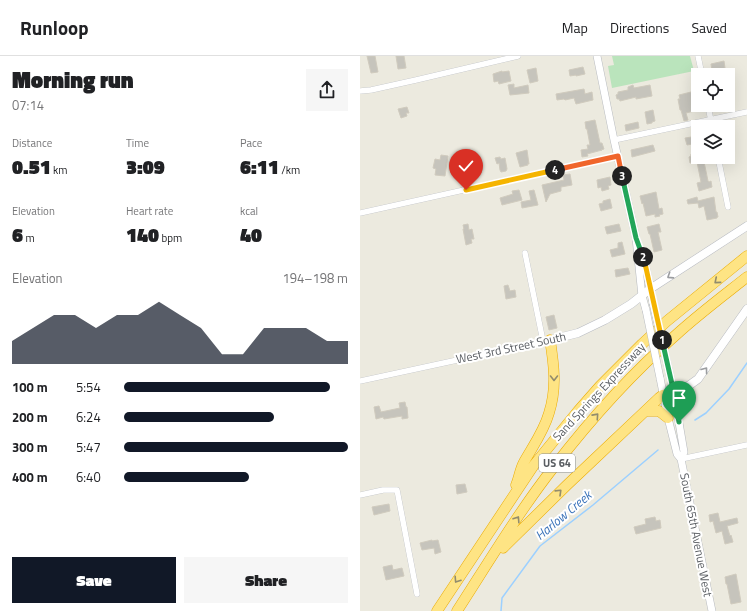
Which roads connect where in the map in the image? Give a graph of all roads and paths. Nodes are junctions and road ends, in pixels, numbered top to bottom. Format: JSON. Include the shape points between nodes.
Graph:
{"nodes":[{"id":1,"x":518,"y":56,"type":"edge"},
{"id":2,"x":597,"y":56,"type":"edge"},
{"id":3,"x":698,"y":56,"type":"edge"},
{"id":4,"x":701,"y":68,"type":"edge"},
{"id":5,"x":360,"y":91,"type":"edge"},
{"id":6,"x":709,"y":112,"type":"edge"},
{"id":7,"x":747,"y":112,"type":"edge"},
{"id":8,"x":711,"y":120,"type":"joint"},
{"id":9,"x":691,"y":124,"type":"edge"},
{"id":10,"x":614,"y":140,"type":"junction"},
{"id":11,"x":618,"y":156,"type":"junction"},
{"id":12,"x":719,"y":164,"type":"edge"},
{"id":13,"x":728,"y":207,"type":"dead end"},
{"id":14,"x":360,"y":213,"type":"edge"},
{"id":15,"x":747,"y":226,"type":"edge"},
{"id":16,"x":636,"y":238,"type":"junction"},
{"id":17,"x":525,"y":253,"type":"dead end"},
{"id":18,"x":747,"y":256,"type":"edge"},
{"id":19,"x":747,"y":277,"type":"edge"},
{"id":20,"x":650,"y":289,"type":"junction"},
{"id":21,"x":642,"y":296,"type":"junction"},
{"id":22,"x":747,"y":309,"type":"edge"},
{"id":23,"x":546,"y":341,"type":"junction"},
{"id":24,"x":360,"y":381,"type":"edge"},
{"id":25,"x":674,"y":393,"type":"junction"},
{"id":26,"x":663,"y":395,"type":"junction"},
{"id":27,"x":646,"y":411,"type":"junction"},
{"id":28,"x":668,"y":418,"type":"junction"},
{"id":29,"x":747,"y":445,"type":"edge"},
{"id":30,"x":681,"y":459,"type":"junction"},
{"id":31,"x":360,"y":495,"type":"edge"},
{"id":32,"x":513,"y":497,"type":"junction"},
{"id":33,"x":488,"y":564,"type":"junction"},
{"id":34,"x":417,"y":594,"type":"dead end"},
{"id":35,"x":437,"y":611,"type":"edge"},
{"id":36,"x":457,"y":611,"type":"edge"},
{"id":37,"x":712,"y":611,"type":"edge"}],
"edges":[{"from":1,"to":5,"type":"street","via":[[401,84]]},
{"from":2,"to":10,"type":"street","name":"South 65th Avenue West"},
{"from":3,"to":4,"type":"street"},
{"from":6,"to":8,"type":"street"},
{"from":7,"to":8,"type":"street"},
{"from":9,"to":10,"type":"street"},
{"from":10,"to":11,"type":"street","name":"South 65th Avenue West"},
{"from":11,"to":14,"type":"street"},
{"from":11,"to":16,"type":"street","name":"South 65th Avenue West"},
{"from":12,"to":13,"type":"street"},
{"from":15,"to":20,"type":"main road","name":"West 3rd Street South","one_way":true},
{"from":16,"to":20,"type":"street","name":"South 65th Avenue West"},
{"from":16,"to":21,"type":"street","name":"South 65th Avenue West"},
{"from":17,"to":23,"type":"street"},
{"from":18,"to":32,"type":"highway","name":"Sand Springs Expressway","number":"US 64","one_way":true,"via":[[667,321],[609,377],[552,442]]},
{"from":33,"to":19,"type":"highway","name":"Sand Springs Expressway","number":"US 64","one_way":true,"via":[[553,467],[622,387],[675,336]]},
{"from":20,"to":21,"type":"main road","name":"West 3rd Street South"},
{"from":20,"to":25,"type":"street","name":"South 65th Avenue West","bridge":true},
{"from":21,"to":23,"type":"main road","name":"West 3rd Street South","via":[[585,330]]},
{"from":21,"to":26,"type":"street","name":"South 65th Avenue West","bridge":true},
{"from":25,"to":22,"type":"main road","one_way":true,"via":[[698,379]]},
{"from":23,"to":24,"type":"street","name":"West 3rd Street South"},
{"from":23,"to":32,"type":"highway","one_way":true,"via":[[554,369],[552,403],[539,437],[523,463]]},
{"from":25,"to":26,"type":"highway"},
{"from":25,"to":30,"type":"street","name":"South 65th Avenue West","via":[[684,452]]},
{"from":26,"to":27,"type":"highway"},
{"from":26,"to":28,"type":"street","name":"South 65th Avenue West"},
{"from":27,"to":28,"type":"highway","via":[[655,410]]},
{"from":33,"to":27,"type":"highway","one_way":true},
{"from":28,"to":30,"type":"street","name":"South 65th Avenue West","via":[[677,454]]},
{"from":29,"to":30,"type":"street"},
{"from":30,"to":37,"type":"street","name":"South 65th Avenue West"},
{"from":31,"to":34,"type":"street","via":[[397,490]]},
{"from":32,"to":35,"type":"highway","name":"Sand Springs Expressway","number":"US 64","one_way":true},
{"from":33,"to":36,"type":"highway","name":"Sand Springs Expressway","number":"US 64"}]}
